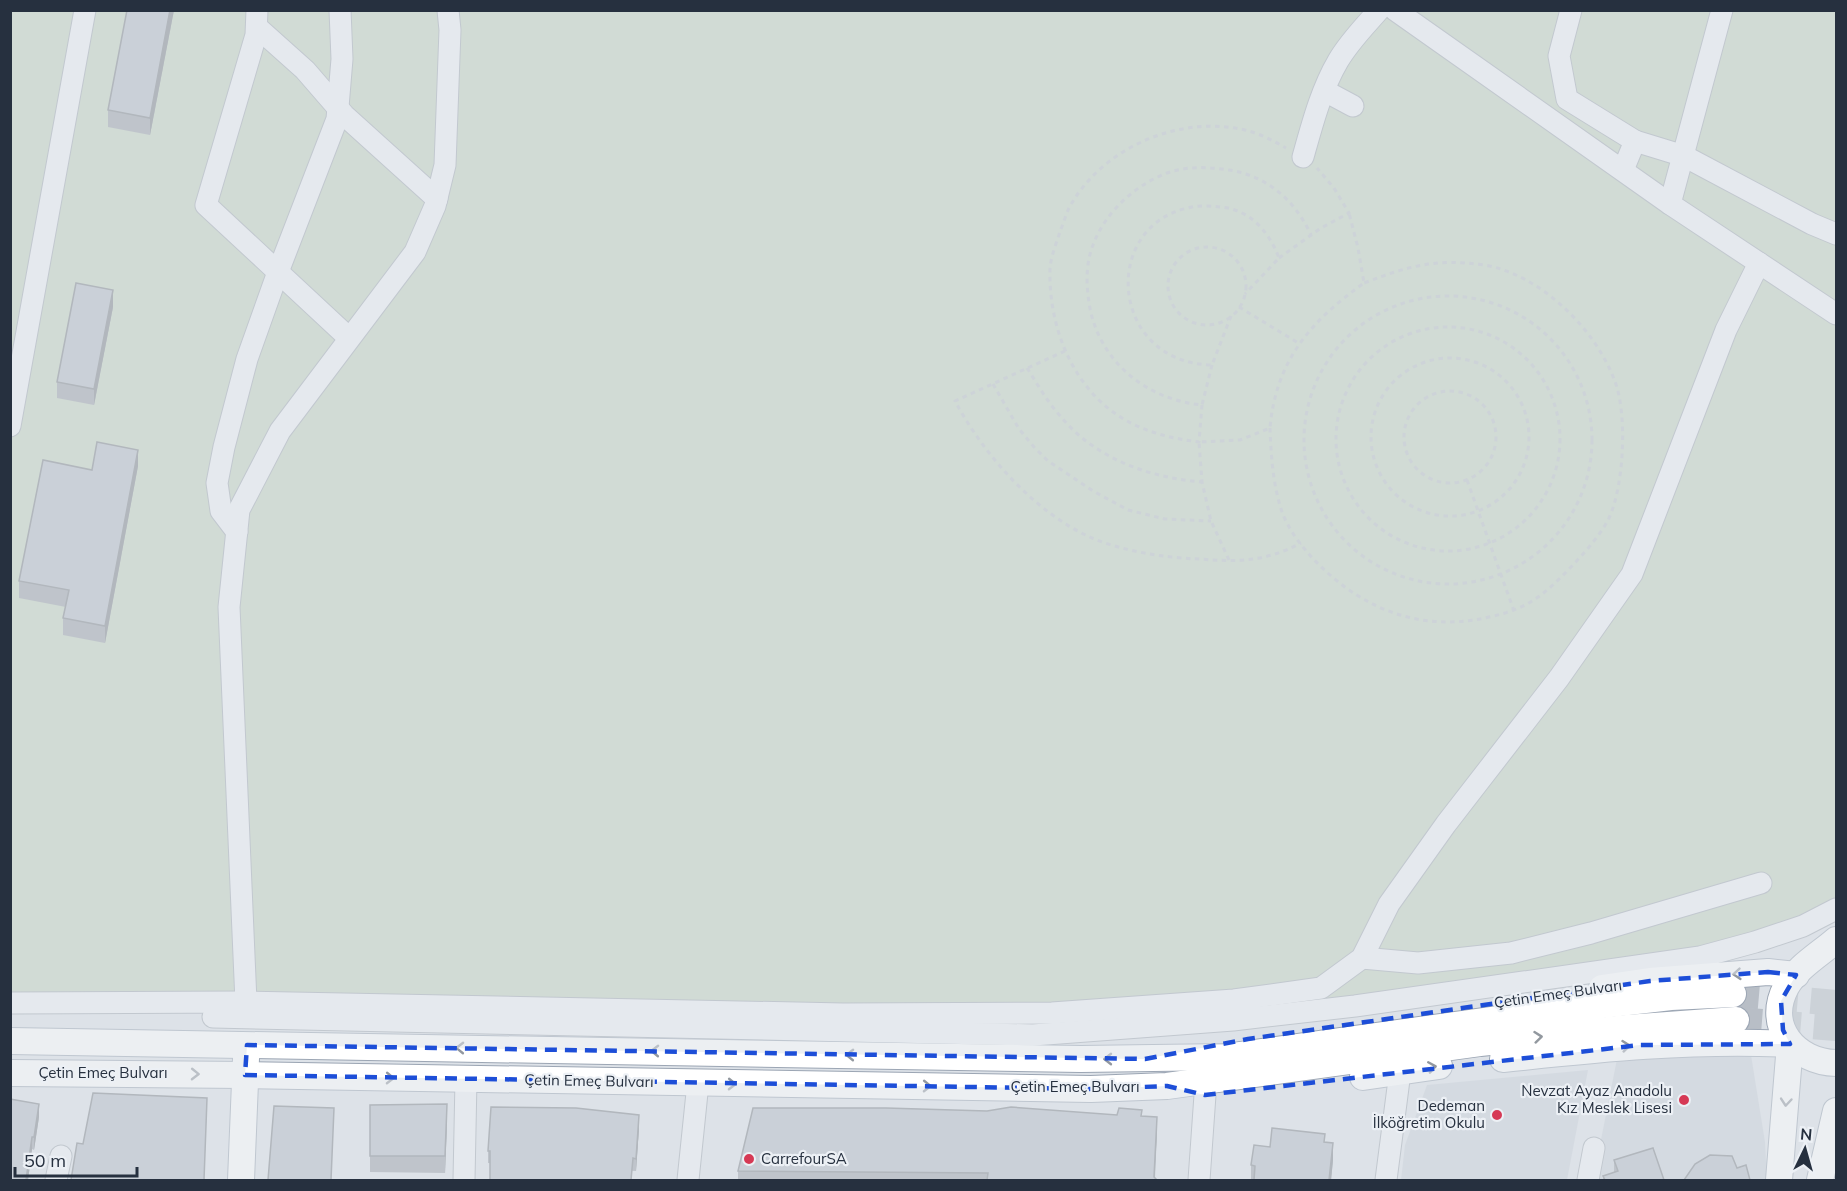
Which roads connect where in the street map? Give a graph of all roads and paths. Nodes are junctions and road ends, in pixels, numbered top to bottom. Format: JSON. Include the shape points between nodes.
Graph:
{"nodes":[{"id":1,"x":85,"y":10,"type":"edge"},
{"id":2,"x":340,"y":10,"type":"edge"},
{"id":3,"x":448,"y":10,"type":"edge"},
{"id":4,"x":1379,"y":10,"type":"edge"},
{"id":5,"x":1395,"y":10,"type":"edge"},
{"id":6,"x":1571,"y":10,"type":"edge"},
{"id":7,"x":1722,"y":10,"type":"edge"},
{"id":8,"x":257,"y":19,"type":"edge"},
{"id":9,"x":1325,"y":91,"type":"junction"},
{"id":10,"x":1353,"y":106,"type":"dead end"},
{"id":11,"x":337,"y":107,"type":"junction"},
{"id":12,"x":1635,"y":141,"type":"junction"},
{"id":13,"x":1309,"y":150,"type":"junction"},
{"id":14,"x":1684,"y":156,"type":"junction"},
{"id":15,"x":1623,"y":170,"type":"junction"},
{"id":16,"x":436,"y":199,"type":"junction"},
{"id":17,"x":1670,"y":204,"type":"junction"},
{"id":18,"x":1349,"y":213,"type":"junction"},
{"id":19,"x":1836,"y":234,"type":"edge"},
{"id":20,"x":1311,"y":235,"type":"junction"},
{"id":21,"x":1279,"y":258,"type":"junction"},
{"id":22,"x":1759,"y":263,"type":"junction"},
{"id":23,"x":278,"y":272,"type":"junction"},
{"id":24,"x":1364,"y":283,"type":"junction"},
{"id":25,"x":1245,"y":294,"type":"junction"},
{"id":26,"x":1239,"y":307,"type":"junction"},
{"id":27,"x":1836,"y":314,"type":"edge"},
{"id":28,"x":1231,"y":316,"type":"junction"},
{"id":29,"x":349,"y":338,"type":"junction"},
{"id":30,"x":1300,"y":344,"type":"junction"},
{"id":31,"x":1065,"y":351,"type":"junction"},
{"id":32,"x":1212,"y":365,"type":"junction"},
{"id":33,"x":1027,"y":368,"type":"junction"},
{"id":34,"x":993,"y":384,"type":"junction"},
{"id":35,"x":1202,"y":405,"type":"junction"},
{"id":36,"x":10,"y":426,"type":"edge"},
{"id":37,"x":1270,"y":428,"type":"junction"},
{"id":38,"x":1199,"y":442,"type":"junction"},
{"id":39,"x":1467,"y":480,"type":"junction"},
{"id":40,"x":1203,"y":482,"type":"junction"},
{"id":41,"x":1479,"y":510,"type":"junction"},
{"id":42,"x":1211,"y":521,"type":"junction"},
{"id":43,"x":237,"y":532,"type":"junction"},
{"id":44,"x":1302,"y":543,"type":"junction"},
{"id":45,"x":1490,"y":543,"type":"junction"},
{"id":46,"x":1229,"y":561,"type":"junction"},
{"id":47,"x":1501,"y":574,"type":"junction"},
{"id":48,"x":1514,"y":611,"type":"junction"},
{"id":49,"x":1761,"y":883,"type":"dead end"},
{"id":50,"x":1836,"y":909,"type":"edge"},
{"id":51,"x":1836,"y":940,"type":"edge"},
{"id":52,"x":1362,"y":958,"type":"junction"},
{"id":53,"x":1836,"y":961,"type":"edge"},
{"id":54,"x":1799,"y":972,"type":"junction"},
{"id":55,"x":1733,"y":994,"type":"tunnel mouth"},
{"id":56,"x":246,"y":1002,"type":"junction"},
{"id":57,"x":10,"y":1003,"type":"edge"},
{"id":58,"x":10,"y":1016,"type":"edge"},
{"id":59,"x":1736,"y":1020,"type":"tunnel mouth"},
{"id":60,"x":10,"y":1041,"type":"edge"},
{"id":61,"x":1790,"y":1044,"type":"junction"},
{"id":62,"x":247,"y":1045,"type":"junction"},
{"id":63,"x":1145,"y":1059,"type":"junction"},
{"id":64,"x":1836,"y":1063,"type":"edge"},
{"id":65,"x":1400,"y":1072,"type":"junction"},
{"id":66,"x":10,"y":1073,"type":"edge"},
{"id":67,"x":245,"y":1075,"type":"junction"},
{"id":68,"x":466,"y":1079,"type":"junction"},
{"id":69,"x":698,"y":1083,"type":"junction"},
{"id":70,"x":1167,"y":1086,"type":"junction"},
{"id":71,"x":1205,"y":1095,"type":"junction"},
{"id":72,"x":1836,"y":1111,"type":"edge"},
{"id":73,"x":1594,"y":1149,"type":"dead end"},
{"id":74,"x":61,"y":1156,"type":"dead end"},
{"id":75,"x":57,"y":1180,"type":"edge"},
{"id":76,"x":241,"y":1180,"type":"edge"},
{"id":77,"x":464,"y":1180,"type":"edge"},
{"id":78,"x":688,"y":1180,"type":"edge"},
{"id":79,"x":1198,"y":1180,"type":"edge"},
{"id":80,"x":1386,"y":1180,"type":"edge"},
{"id":81,"x":1588,"y":1180,"type":"edge"},
{"id":82,"x":1779,"y":1180,"type":"edge"},
{"id":83,"x":1820,"y":1180,"type":"edge"}],
"edges":[{"from":1,"to":36,"type":"street"},
{"from":2,"to":11,"type":"street","via":[[342,59]]},
{"from":3,"to":16,"type":"street","via":[[445,165]]},
{"from":4,"to":9,"type":"street","via":[[1338,62]]},
{"from":5,"to":15,"type":"street"},
{"from":6,"to":12,"type":"street","via":[[1559,56],[1567,99]]},
{"from":7,"to":14,"type":"street"},
{"from":8,"to":11,"type":"street"},
{"from":8,"to":23,"type":"street","via":[[256,34],[206,205]]},
{"from":9,"to":10,"type":"street"},
{"from":9,"to":13,"type":"street"},
{"from":11,"to":16,"type":"street"},
{"from":11,"to":23,"type":"street","via":[[337,119]]},
{"from":12,"to":14,"type":"street"},
{"from":12,"to":15,"type":"street"},
{"from":13,"to":18,"type":"path","via":[[1318,170]]},
{"from":13,"to":31,"type":"path","via":[[1241,129],[1187,128],[1156,135],[1107,164],[1069,208],[1050,266],[1057,329]]},
{"from":14,"to":17,"type":"street"},
{"from":14,"to":19,"type":"street"},
{"from":15,"to":17,"type":"street"},
{"from":16,"to":29,"type":"street","via":[[415,252]]},
{"from":17,"to":22,"type":"street"},
{"from":18,"to":20,"type":"path"},
{"from":18,"to":24,"type":"path"},
{"from":20,"to":21,"type":"path"},
{"from":20,"to":35,"type":"path","via":[[1296,208],[1265,181],[1244,172],[1220,169],[1193,168],[1150,181],[1115,208],[1103,226],[1093,244],[1087,286],[1095,326],[1106,348],[1116,364],[1151,391]]},
{"from":21,"to":25,"type":"path"},
{"from":21,"to":32,"type":"path","via":[[1256,221],[1228,208],[1188,208],[1169,215],[1155,224],[1136,247],[1129,276],[1136,322],[1152,344],[1163,351],[1192,363]]},
{"from":22,"to":27,"type":"street"},
{"from":22,"to":52,"type":"street","via":[[1726,330],[1632,574],[1389,904]]},
{"from":23,"to":29,"type":"street"},
{"from":23,"to":43,"type":"street","via":[[247,359],[218,483],[221,511]]},
{"from":24,"to":30,"type":"path","via":[[1331,307]]},
{"from":24,"to":48,"type":"path","via":[[1420,264],[1452,262],[1486,266],[1523,278],[1569,311],[1594,342],[1615,379],[1622,452],[1619,485],[1609,517],[1596,538],[1551,588]]},
{"from":25,"to":26,"type":"path"},
{"from":25,"to":28,"type":"path","via":[[1245,276],[1240,265],[1221,249],[1195,248],[1174,264],[1168,289],[1178,312],[1201,324],[1214,324]]},
{"from":26,"to":28,"type":"path"},
{"from":26,"to":30,"type":"path"},
{"from":28,"to":32,"type":"path"},
{"from":29,"to":43,"type":"street","via":[[280,431],[239,510]]},
{"from":30,"to":37,"type":"path","via":[[1278,385]]},
{"from":31,"to":33,"type":"path"},
{"from":31,"to":38,"type":"path","via":[[1085,384],[1108,408],[1136,426],[1167,437]]},
{"from":32,"to":35,"type":"path"},
{"from":33,"to":34,"type":"path"},
{"from":33,"to":40,"type":"path","via":[[1064,420],[1114,459],[1152,474]]},
{"from":34,"to":42,"type":"path","via":[[1034,447],[1094,491],[1128,510],[1165,519]]},
{"from":34,"to":46,"type":"path","via":[[956,401],[1002,470],[1060,519],[1092,538],[1137,551]]},
{"from":35,"to":38,"type":"path"},
{"from":37,"to":38,"type":"path","via":[[1240,440]]},
{"from":37,"to":44,"type":"path","via":[[1273,469],[1283,513]]},
{"from":38,"to":40,"type":"path"},
{"from":39,"to":39,"type":"path","via":[[1437,481],[1413,465],[1406,452],[1405,430],[1414,409],[1439,393],[1455,392],[1482,404],[1496,431],[1490,461]]},
{"from":39,"to":41,"type":"path"},
{"from":40,"to":42,"type":"path"},
{"from":41,"to":41,"type":"path","via":[[1444,516],[1425,512],[1407,504],[1380,475],[1373,457],[1373,418],[1392,384],[1422,364],[1440,359],[1477,363],[1507,383],[1526,415],[1528,451],[1522,469],[1499,499]]},
{"from":41,"to":45,"type":"path"},
{"from":42,"to":46,"type":"path"},
{"from":43,"to":56,"type":"street","via":[[230,607]]},
{"from":44,"to":46,"type":"path","via":[[1270,556]]},
{"from":44,"to":48,"type":"path","via":[[1333,578],[1355,595],[1405,617],[1460,622]]},
{"from":45,"to":45,"type":"path","via":[[1443,551],[1420,547],[1379,527],[1350,493],[1336,450],[1341,405],[1349,384],[1368,360],[1401,337],[1448,326],[1473,329],[1516,349],[1548,386],[1561,433],[1553,480],[1526,520]]},
{"from":45,"to":47,"type":"path"},
{"from":47,"to":47,"type":"path","via":[[1462,584],[1432,584],[1403,578],[1376,566],[1351,548],[1316,501],[1306,473],[1303,443],[1305,414],[1314,385],[1328,359],[1348,336],[1372,317],[1400,304],[1430,297],[1461,297],[1491,303],[1519,315],[1544,333],[1565,356],[1580,382],[1590,412],[1593,442],[1589,473],[1579,502],[1563,528],[1542,550]]},
{"from":47,"to":48,"type":"path"},
{"from":49,"to":52,"type":"street","via":[[1511,952],[1418,963]]},
{"from":50,"to":58,"type":"street","via":[[1803,926],[1700,957],[1355,1006],[1233,1020],[1033,1035],[123,1015]]},
{"from":51,"to":54,"type":"main road"},
{"from":52,"to":56,"type":"street","via":[[1321,988],[1234,1000],[1052,1014],[831,1014]]},
{"from":53,"to":54,"type":"main road","via":[[1816,963]]},
{"from":54,"to":61,"type":"main road","via":[[1786,986],[1781,1000],[1780,1016]]},
{"from":54,"to":63,"type":"main road","name":"Çetin Emeç Bulvarı","one_way":true,"via":[[1650,981],[1248,1039]]},
{"from":55,"to":63,"type":"main road","name":"Çetin Emeç Bulvarı","via":[[1577,1008],[1226,1057]]},
{"from":56,"to":57,"type":"street"},
{"from":70,"to":59,"type":"main road","name":"Çetin Emeç Bulvarı","one_way":true,"via":[[1480,1043]]},
{"from":60,"to":62,"type":"main road","name":"Çetin Emeç Bulvarı"},
{"from":61,"to":64,"type":"main road","via":[[1808,1058]]},
{"from":65,"to":61,"type":"main road","name":"Çetin Emeç Bulvarı","one_way":true,"via":[[1640,1045]]},
{"from":61,"to":82,"type":"main road","one_way":true},
{"from":63,"to":62,"type":"main road","name":"Çetin Emeç Bulvarı","one_way":true},
{"from":62,"to":67,"type":"main road"},
{"from":65,"to":71,"type":"main road","name":"Çetin Emeç Bulvarı"},
{"from":65,"to":80,"type":"street"},
{"from":66,"to":67,"type":"main road","name":"Çetin Emeç Bulvarı","one_way":true},
{"from":67,"to":68,"type":"main road","name":"Çetin Emeç Bulvarı","one_way":true},
{"from":67,"to":76,"type":"main road"},
{"from":68,"to":69,"type":"main road","name":"Çetin Emeç Bulvarı"},
{"from":68,"to":77,"type":"street"},
{"from":69,"to":70,"type":"main road","name":"Çetin Emeç Bulvarı","one_way":true,"via":[[1091,1089]]},
{"from":69,"to":78,"type":"street"},
{"from":70,"to":71,"type":"main road","name":"Çetin Emeç Bulvarı"},
{"from":71,"to":79,"type":"street"},
{"from":72,"to":83,"type":"main road"},
{"from":73,"to":81,"type":"street"},
{"from":74,"to":75,"type":"street"}]}
